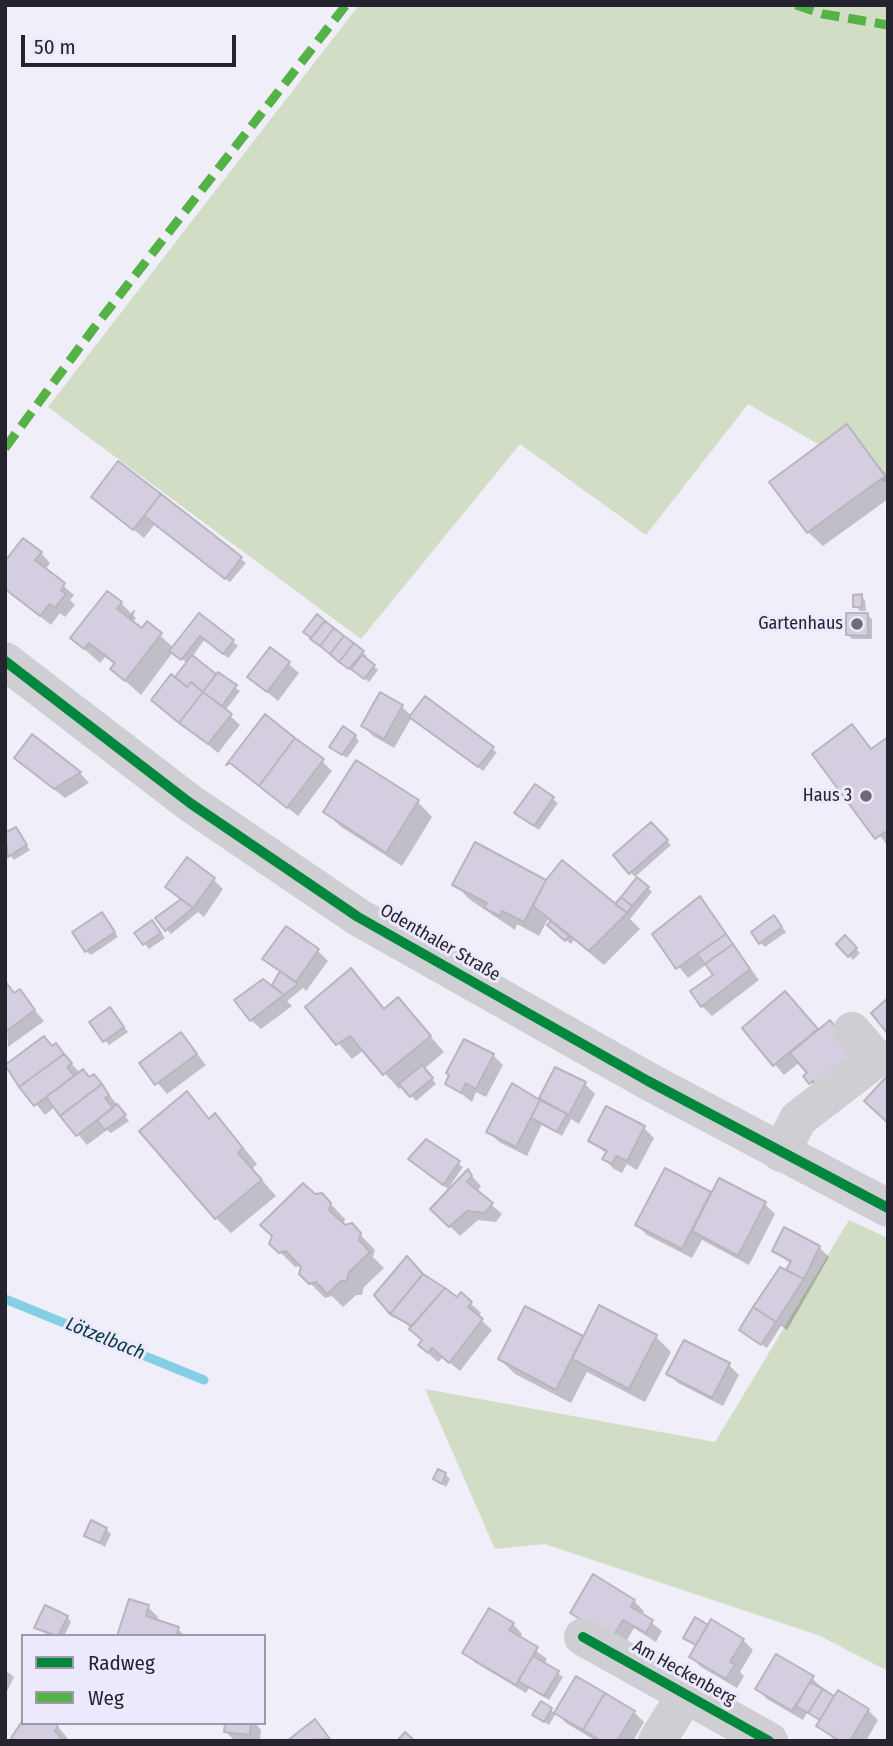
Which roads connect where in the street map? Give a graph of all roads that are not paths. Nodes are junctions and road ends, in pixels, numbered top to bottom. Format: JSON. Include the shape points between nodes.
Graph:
{"nodes":[{"id":1,"x":5,"y":661,"type":"edge"},
{"id":2,"x":852,"y":1031,"type":"dead end"},
{"id":3,"x":780,"y":1153,"type":"junction"},
{"id":4,"x":886,"y":1205,"type":"edge"},
{"id":5,"x":583,"y":1637,"type":"dead end"},
{"id":6,"x":686,"y":1694,"type":"junction"},
{"id":7,"x":657,"y":1741,"type":"edge"},
{"id":8,"x":769,"y":1741,"type":"edge"}],
"edges":[{"from":1,"to":3,"type":"main road","name":"Odenthaler Straße","via":[[190,803],[358,917]]},
{"from":2,"to":3,"type":"main road","via":[[876,1059],[798,1119]]},
{"from":3,"to":4,"type":"main road","name":"Odenthaler Straße"},
{"from":5,"to":6,"type":"main road","name":"Am Heckenberg"},
{"from":6,"to":7,"type":"main road"},
{"from":6,"to":8,"type":"main road","name":"Am Heckenberg"}]}
